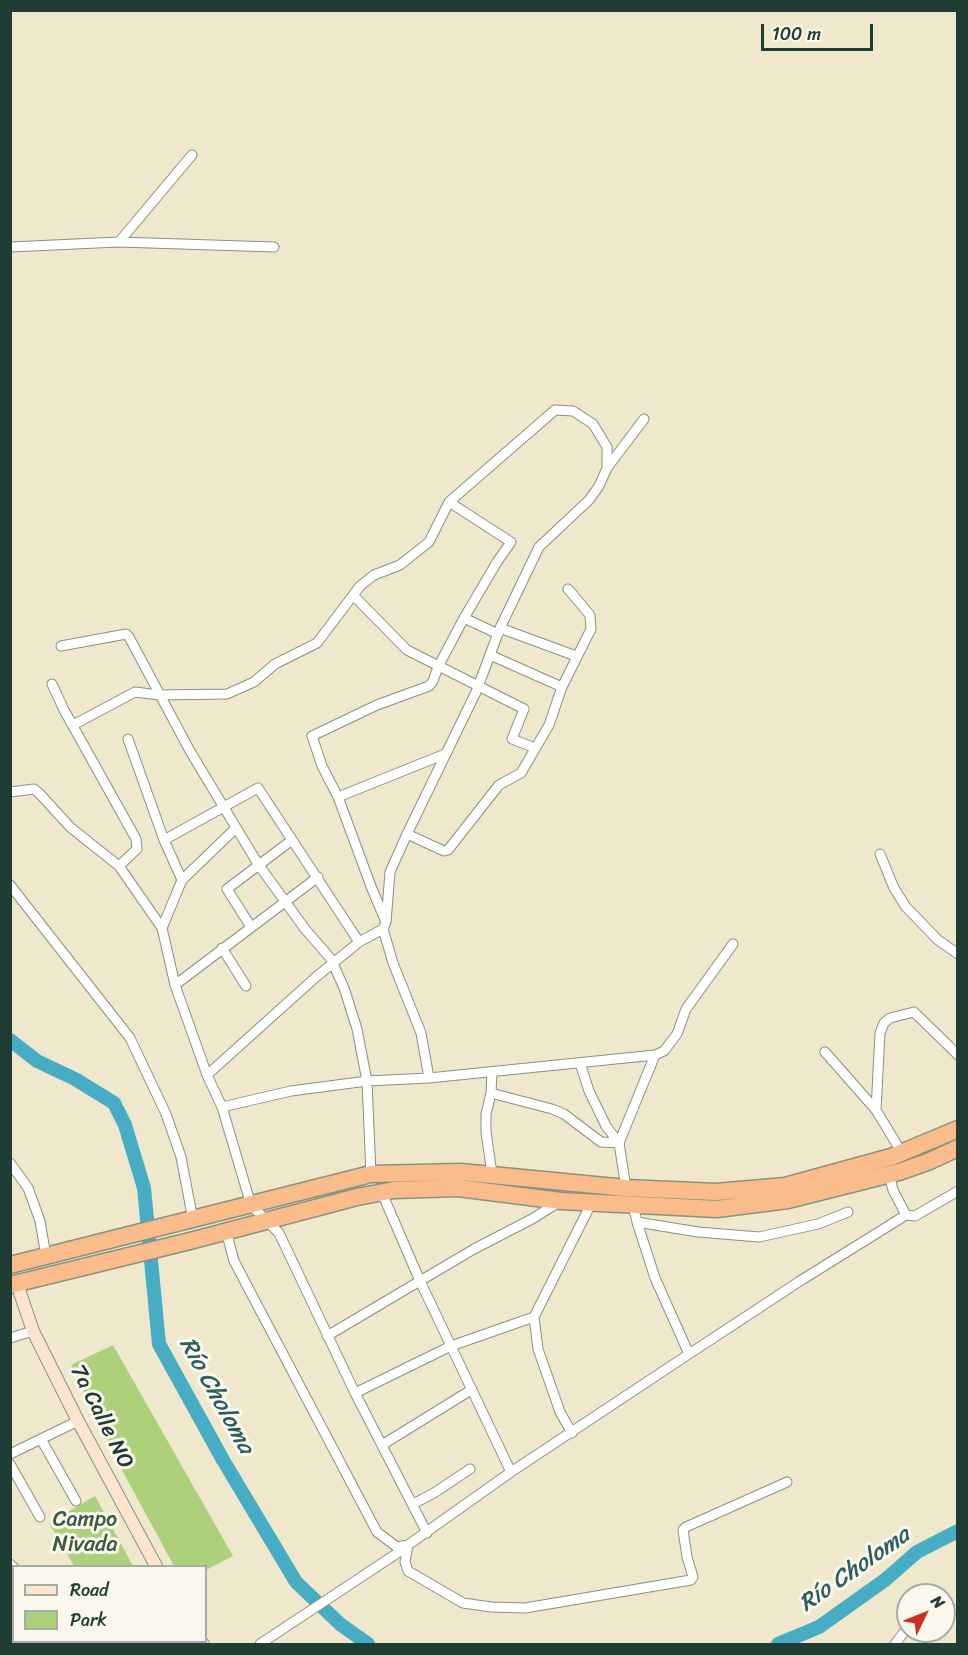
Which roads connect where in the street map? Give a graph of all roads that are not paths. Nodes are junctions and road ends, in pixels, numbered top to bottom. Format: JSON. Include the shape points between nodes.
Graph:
{"nodes":[{"id":1,"x":192,"y":154,"type":"dead end"},
{"id":2,"x":119,"y":242,"type":"junction"},
{"id":3,"x":10,"y":247,"type":"edge"},
{"id":4,"x":274,"y":247,"type":"dead end"},
{"id":5,"x":644,"y":419,"type":"dead end"},
{"id":6,"x":607,"y":468,"type":"junction"},
{"id":7,"x":449,"y":502,"type":"junction"},
{"id":8,"x":568,"y":589,"type":"dead end"},
{"id":9,"x":353,"y":596,"type":"junction"},
{"id":10,"x":464,"y":618,"type":"junction"},
{"id":11,"x":499,"y":631,"type":"junction"},
{"id":12,"x":61,"y":646,"type":"dead end"},
{"id":13,"x":490,"y":655,"type":"junction"},
{"id":14,"x":576,"y":656,"type":"junction"},
{"id":15,"x":438,"y":667,"type":"junction"},
{"id":16,"x":52,"y":684,"type":"dead end"},
{"id":17,"x":478,"y":686,"type":"junction"},
{"id":18,"x":562,"y":687,"type":"junction"},
{"id":19,"x":159,"y":695,"type":"junction"},
{"id":20,"x":73,"y":725,"type":"junction"},
{"id":21,"x":128,"y":739,"type":"dead end"},
{"id":22,"x":535,"y":748,"type":"junction"},
{"id":23,"x":446,"y":754,"type":"junction"},
{"id":24,"x":10,"y":792,"type":"edge"},
{"id":25,"x":338,"y":796,"type":"junction"},
{"id":26,"x":224,"y":808,"type":"junction"},
{"id":27,"x":236,"y":828,"type":"junction"},
{"id":28,"x":407,"y":834,"type":"junction"},
{"id":29,"x":164,"y":840,"type":"junction"},
{"id":30,"x":292,"y":840,"type":"junction"},
{"id":31,"x":880,"y":854,"type":"dead end"},
{"id":32,"x":258,"y":864,"type":"junction"},
{"id":33,"x":119,"y":866,"type":"junction"},
{"id":34,"x":318,"y":877,"type":"junction"},
{"id":35,"x":182,"y":880,"type":"junction"},
{"id":36,"x":10,"y":885,"type":"edge"},
{"id":37,"x":285,"y":902,"type":"junction"},
{"id":38,"x":385,"y":925,"type":"junction"},
{"id":39,"x":251,"y":927,"type":"junction"},
{"id":40,"x":162,"y":928,"type":"junction"},
{"id":41,"x":359,"y":942,"type":"junction"},
{"id":42,"x":733,"y":944,"type":"dead end"},
{"id":43,"x":222,"y":948,"type":"junction"},
{"id":44,"x":957,"y":954,"type":"edge"},
{"id":45,"x":332,"y":964,"type":"junction"},
{"id":46,"x":176,"y":985,"type":"junction"},
{"id":47,"x":246,"y":986,"type":"dead end"},
{"id":48,"x":825,"y":1052,"type":"dead end"},
{"id":49,"x":655,"y":1055,"type":"junction"},
{"id":50,"x":957,"y":1055,"type":"edge"},
{"id":51,"x":580,"y":1063,"type":"junction"},
{"id":52,"x":492,"y":1072,"type":"junction"},
{"id":53,"x":207,"y":1075,"type":"junction"},
{"id":54,"x":429,"y":1078,"type":"junction"},
{"id":55,"x":367,"y":1081,"type":"junction"},
{"id":56,"x":490,"y":1093,"type":"junction"},
{"id":57,"x":222,"y":1107,"type":"junction"},
{"id":58,"x":876,"y":1110,"type":"junction"},
{"id":59,"x":957,"y":1129,"type":"edge"},
{"id":60,"x":619,"y":1143,"type":"junction"},
{"id":61,"x":957,"y":1148,"type":"edge"},
{"id":62,"x":902,"y":1153,"type":"junction"},
{"id":63,"x":10,"y":1163,"type":"edge"},
{"id":64,"x":371,"y":1174,"type":"junction"},
{"id":65,"x":492,"y":1174,"type":"junction"},
{"id":66,"x":889,"y":1174,"type":"junction"},
{"id":67,"x":626,"y":1188,"type":"junction"},
{"id":68,"x":957,"y":1191,"type":"edge"},
{"id":69,"x":382,"y":1193,"type":"junction"},
{"id":70,"x":561,"y":1201,"type":"junction"},
{"id":71,"x":592,"y":1202,"type":"junction"},
{"id":72,"x":251,"y":1205,"type":"junction"},
{"id":73,"x":633,"y":1205,"type":"junction"},
{"id":74,"x":848,"y":1212,"type":"dead end"},
{"id":75,"x":906,"y":1215,"type":"junction"},
{"id":76,"x":266,"y":1220,"type":"junction"},
{"id":77,"x":189,"y":1221,"type":"junction"},
{"id":78,"x":637,"y":1222,"type":"junction"},
{"id":79,"x":225,"y":1231,"type":"junction"},
{"id":80,"x":46,"y":1256,"type":"junction"},
{"id":81,"x":10,"y":1265,"type":"edge"},
{"id":82,"x":420,"y":1281,"type":"junction"},
{"id":83,"x":14,"y":1284,"type":"edge"},
{"id":84,"x":534,"y":1317,"type":"junction"},
{"id":85,"x":33,"y":1331,"type":"junction"},
{"id":86,"x":327,"y":1336,"type":"junction"},
{"id":87,"x":10,"y":1338,"type":"edge"},
{"id":88,"x":451,"y":1346,"type":"junction"},
{"id":89,"x":689,"y":1354,"type":"junction"},
{"id":90,"x":471,"y":1389,"type":"junction"},
{"id":91,"x":355,"y":1393,"type":"junction"},
{"id":92,"x":78,"y":1421,"type":"junction"},
{"id":93,"x":572,"y":1433,"type":"junction"},
{"id":94,"x":40,"y":1439,"type":"junction"},
{"id":95,"x":382,"y":1445,"type":"junction"},
{"id":96,"x":10,"y":1454,"type":"edge"},
{"id":97,"x":10,"y":1464,"type":"edge"},
{"id":98,"x":470,"y":1469,"type":"dead end"},
{"id":99,"x":511,"y":1472,"type":"junction"},
{"id":100,"x":787,"y":1482,"type":"dead end"},
{"id":101,"x":76,"y":1502,"type":"dead end"},
{"id":102,"x":413,"y":1504,"type":"junction"},
{"id":103,"x":40,"y":1517,"type":"dead end"},
{"id":104,"x":427,"y":1533,"type":"junction"},
{"id":105,"x":408,"y":1545,"type":"junction"},
{"id":106,"x":155,"y":1565,"type":"edge"},
{"id":107,"x":260,"y":1644,"type":"edge"}],
"edges":[{"from":1,"to":2,"type":"street"},
{"from":2,"to":3,"type":"street"},
{"from":2,"to":4,"type":"street"},
{"from":5,"to":6,"type":"street"},
{"from":6,"to":7,"type":"street","via":[[607,447],[592,424],[573,411],[555,410]]},
{"from":6,"to":11,"type":"street","via":[[589,500],[539,547]]},
{"from":7,"to":9,"type":"street","via":[[429,542],[400,565],[374,575]]},
{"from":7,"to":10,"type":"street","via":[[511,542]]},
{"from":8,"to":14,"type":"street","via":[[590,615],[591,629]]},
{"from":9,"to":15,"type":"street","via":[[407,650]]},
{"from":9,"to":19,"type":"street","via":[[317,643],[275,664],[254,682],[227,694]]},
{"from":10,"to":11,"type":"street"},
{"from":10,"to":15,"type":"street"},
{"from":11,"to":13,"type":"street"},
{"from":11,"to":14,"type":"street"},
{"from":12,"to":19,"type":"street","via":[[126,634]]},
{"from":13,"to":17,"type":"street"},
{"from":13,"to":18,"type":"street"},
{"from":14,"to":18,"type":"street"},
{"from":15,"to":17,"type":"street"},
{"from":15,"to":25,"type":"street","via":[[429,686],[312,736]]},
{"from":16,"to":20,"type":"street"},
{"from":17,"to":22,"type":"street","via":[[524,709],[512,739]]},
{"from":17,"to":23,"type":"street"},
{"from":18,"to":22,"type":"street","via":[[549,725]]},
{"from":19,"to":20,"type":"street","via":[[135,692]]},
{"from":19,"to":26,"type":"street"},
{"from":20,"to":33,"type":"street","via":[[136,839],[137,849]]},
{"from":21,"to":29,"type":"street"},
{"from":22,"to":28,"type":"street","via":[[521,772],[499,785],[448,850]]},
{"from":23,"to":25,"type":"street"},
{"from":23,"to":28,"type":"street"},
{"from":24,"to":33,"type":"street","via":[[34,789],[70,827]]},
{"from":25,"to":38,"type":"street"},
{"from":26,"to":27,"type":"street"},
{"from":26,"to":29,"type":"street"},
{"from":26,"to":30,"type":"street","via":[[258,788]]},
{"from":27,"to":32,"type":"street"},
{"from":27,"to":35,"type":"street"},
{"from":28,"to":38,"type":"street","via":[[390,872]]},
{"from":29,"to":35,"type":"street"},
{"from":30,"to":32,"type":"street"},
{"from":30,"to":34,"type":"street"},
{"from":31,"to":44,"type":"street","via":[[906,907]]},
{"from":32,"to":37,"type":"street"},
{"from":32,"to":39,"type":"street","via":[[227,889]]},
{"from":33,"to":40,"type":"street"},
{"from":34,"to":37,"type":"street"},
{"from":34,"to":41,"type":"street"},
{"from":35,"to":40,"type":"street"},
{"from":36,"to":77,"type":"street","via":[[130,1038],[166,1114],[181,1157]]},
{"from":37,"to":39,"type":"street"},
{"from":37,"to":45,"type":"street"},
{"from":38,"to":41,"type":"street"},
{"from":38,"to":54,"type":"street","via":[[393,963],[421,1032]]},
{"from":39,"to":43,"type":"street"},
{"from":40,"to":46,"type":"street"},
{"from":41,"to":45,"type":"street"},
{"from":42,"to":49,"type":"street","via":[[686,1009],[677,1034],[664,1051]]},
{"from":43,"to":46,"type":"street"},
{"from":43,"to":47,"type":"street"},
{"from":45,"to":53,"type":"street"},
{"from":45,"to":55,"type":"street","via":[[357,1029]]},
{"from":46,"to":53,"type":"street"},
{"from":48,"to":58,"type":"street"},
{"from":49,"to":51,"type":"street"},
{"from":49,"to":60,"type":"street"},
{"from":50,"to":58,"type":"street","via":[[914,1012],[890,1018],[880,1033]]},
{"from":51,"to":52,"type":"street"},
{"from":51,"to":60,"type":"street","via":[[606,1126]]},
{"from":52,"to":54,"type":"street"},
{"from":52,"to":56,"type":"street"},
{"from":53,"to":57,"type":"street"},
{"from":54,"to":55,"type":"street"},
{"from":55,"to":57,"type":"street","via":[[291,1091]]},
{"from":55,"to":64,"type":"street"},
{"from":56,"to":60,"type":"street","via":[[552,1109],[601,1142]]},
{"from":56,"to":65,"type":"street","via":[[486,1132]]},
{"from":57,"to":72,"type":"street"},
{"from":58,"to":62,"type":"street"},
{"from":59,"to":62,"type":"highway"},
{"from":60,"to":67,"type":"street"},
{"from":61,"to":66,"type":"highway"},
{"from":62,"to":67,"type":"highway","via":[[785,1186],[716,1192]]},
{"from":63,"to":80,"type":"street","via":[[28,1188],[40,1221]]},
{"from":64,"to":65,"type":"highway"},
{"from":64,"to":72,"type":"highway"},
{"from":65,"to":67,"type":"highway"},
{"from":66,"to":73,"type":"highway","via":[[788,1200],[717,1209]]},
{"from":66,"to":75,"type":"street"},
{"from":68,"to":75,"type":"street","via":[[915,1216]]},
{"from":69,"to":70,"type":"highway","via":[[458,1188]]},
{"from":69,"to":76,"type":"highway"},
{"from":69,"to":82,"type":"street"},
{"from":70,"to":71,"type":"highway"},
{"from":70,"to":82,"type":"street"},
{"from":71,"to":73,"type":"highway"},
{"from":71,"to":84,"type":"street"},
{"from":72,"to":76,"type":"street"},
{"from":72,"to":77,"type":"highway"},
{"from":73,"to":78,"type":"street"},
{"from":74,"to":78,"type":"street","via":[[818,1224],[759,1237]]},
{"from":75,"to":89,"type":"street"},
{"from":76,"to":79,"type":"highway"},
{"from":76,"to":86,"type":"street","via":[[279,1233]]},
{"from":77,"to":80,"type":"highway"},
{"from":78,"to":89,"type":"street","via":[[655,1278]]},
{"from":79,"to":83,"type":"highway"},
{"from":79,"to":105,"type":"street","via":[[234,1261],[377,1532],[397,1547]]},
{"from":80,"to":81,"type":"highway"},
{"from":82,"to":86,"type":"street"},
{"from":82,"to":88,"type":"street"},
{"from":83,"to":85,"type":"street","name":"7a Calle NO"},
{"from":84,"to":88,"type":"street"},
{"from":84,"to":93,"type":"street","via":[[538,1349],[560,1412]]},
{"from":85,"to":87,"type":"street"},
{"from":85,"to":92,"type":"street","name":"7a Calle NO"},
{"from":86,"to":91,"type":"street"},
{"from":88,"to":90,"type":"street"},
{"from":88,"to":91,"type":"street"},
{"from":89,"to":93,"type":"street"},
{"from":90,"to":95,"type":"street"},
{"from":90,"to":99,"type":"street"},
{"from":91,"to":95,"type":"street"},
{"from":92,"to":94,"type":"street"},
{"from":92,"to":106,"type":"street","name":"7a Calle NO"},
{"from":93,"to":99,"type":"street"},
{"from":94,"to":96,"type":"street"},
{"from":94,"to":101,"type":"street"},
{"from":95,"to":102,"type":"street"},
{"from":97,"to":103,"type":"street"},
{"from":98,"to":102,"type":"street"},
{"from":99,"to":104,"type":"street"},
{"from":100,"to":105,"type":"street","via":[[683,1530],[691,1580],[525,1608],[463,1603],[408,1571]]},
{"from":102,"to":104,"type":"street"},
{"from":104,"to":105,"type":"street"},
{"from":105,"to":107,"type":"street"}]}
